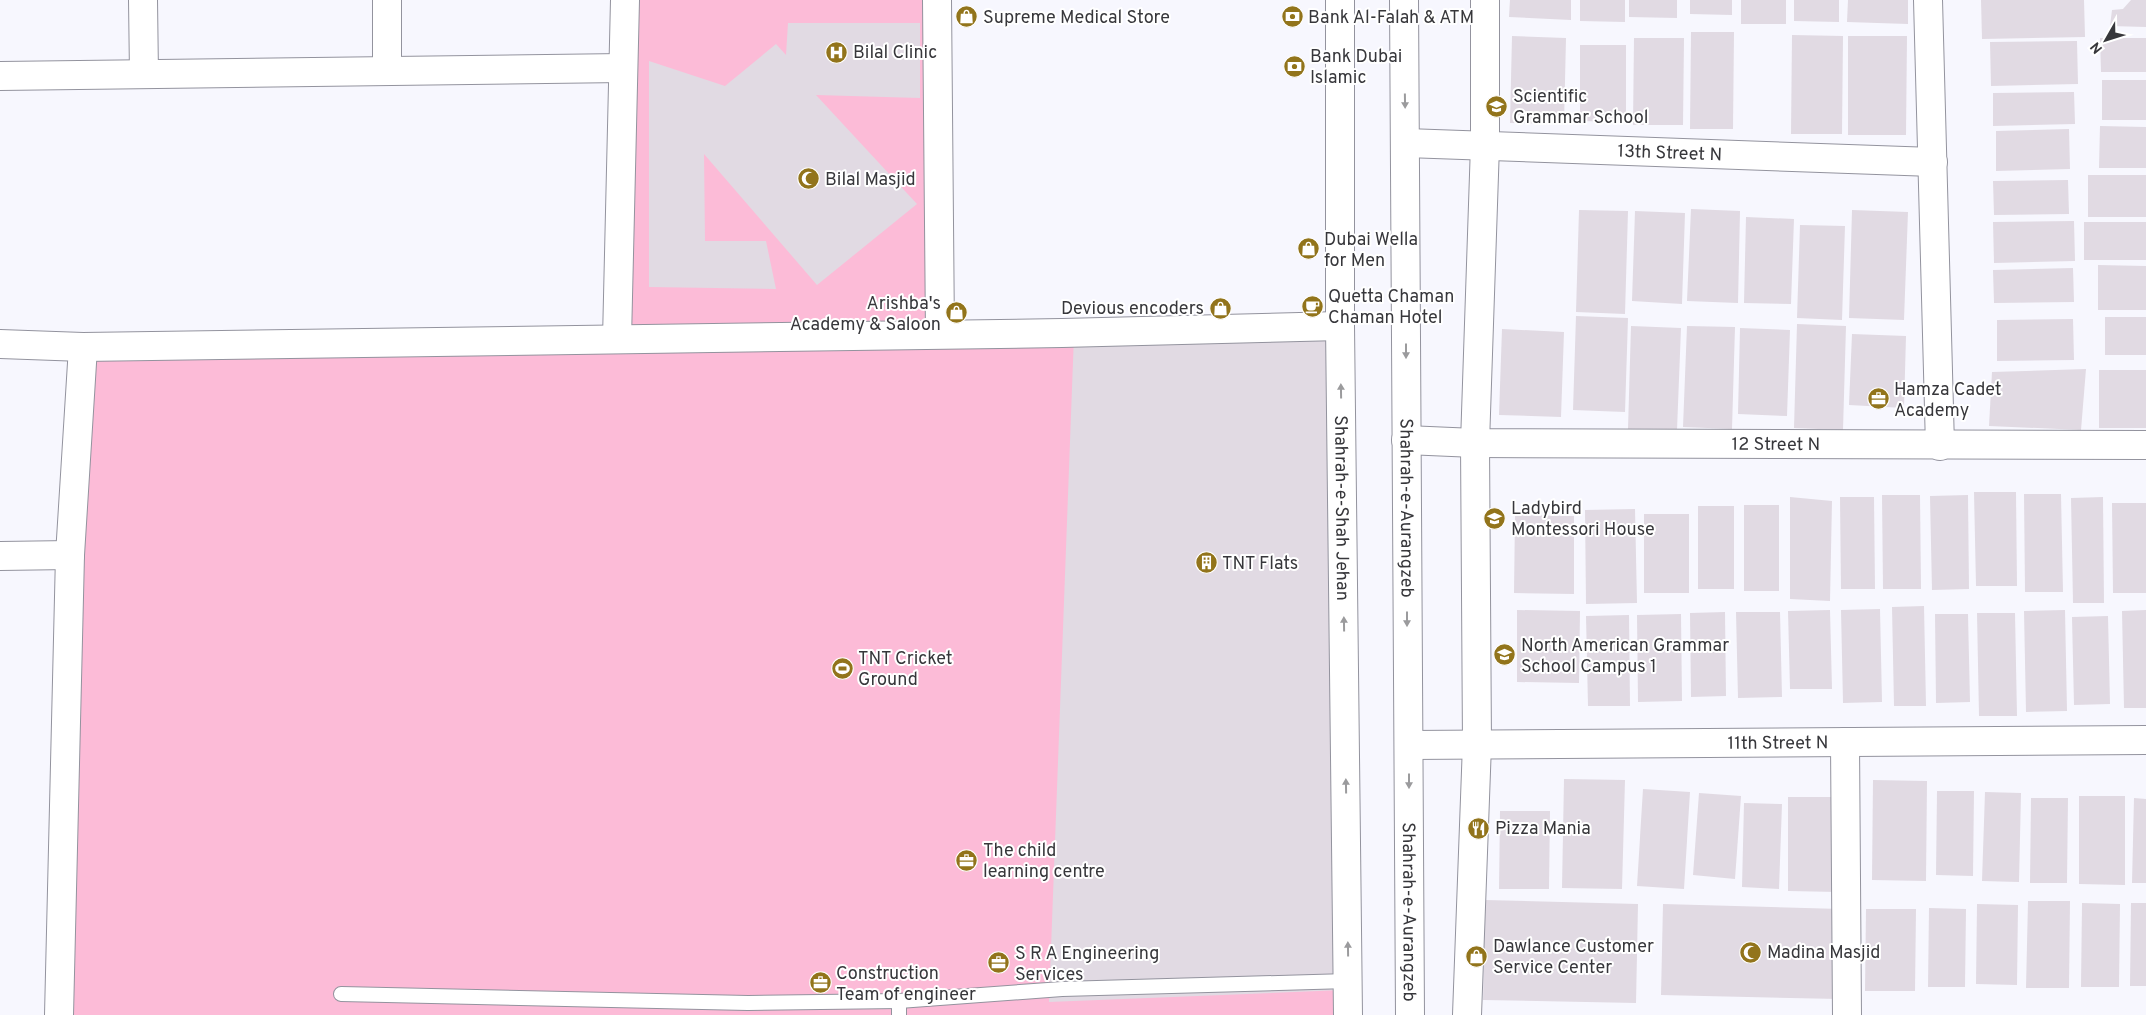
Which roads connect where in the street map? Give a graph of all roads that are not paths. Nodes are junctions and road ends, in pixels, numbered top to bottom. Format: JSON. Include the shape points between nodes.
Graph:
{"nodes":[{"id":1,"x":143,"y":0,"type":"edge"},
{"id":2,"x":387,"y":0,"type":"edge"},
{"id":3,"x":625,"y":0,"type":"edge"},
{"id":4,"x":936,"y":0,"type":"edge"},
{"id":5,"x":1340,"y":0,"type":"edge"},
{"id":6,"x":1404,"y":0,"type":"edge"},
{"id":7,"x":1485,"y":0,"type":"edge"},
{"id":8,"x":1928,"y":0,"type":"edge"},
{"id":9,"x":623,"y":68,"type":"junction"},
{"id":10,"x":387,"y":71,"type":"junction"},
{"id":11,"x":144,"y":74,"type":"junction"},
{"id":12,"x":0,"y":76,"type":"edge"},
{"id":13,"x":1406,"y":143,"type":"junction"},
{"id":14,"x":1485,"y":145,"type":"junction"},
{"id":15,"x":1933,"y":162,"type":"junction"},
{"id":16,"x":1340,"y":326,"type":"junction"},
{"id":17,"x":940,"y":334,"type":"junction"},
{"id":18,"x":617,"y":339,"type":"junction"},
{"id":19,"x":0,"y":344,"type":"edge"},
{"id":20,"x":83,"y":347,"type":"junction"},
{"id":21,"x":1406,"y":440,"type":"junction"},
{"id":22,"x":1475,"y":443,"type":"junction"},
{"id":23,"x":2146,"y":445,"type":"edge"},
{"id":24,"x":1940,"y":446,"type":"junction"},
{"id":25,"x":70,"y":555,"type":"junction"},
{"id":26,"x":0,"y":556,"type":"edge"},
{"id":27,"x":2146,"y":740,"type":"edge"},
{"id":28,"x":1845,"y":742,"type":"junction"},
{"id":29,"x":1477,"y":744,"type":"junction"},
{"id":30,"x":1408,"y":745,"type":"junction"},
{"id":31,"x":1348,"y":981,"type":"junction"},
{"id":32,"x":341,"y":994,"type":"dead end"},
{"id":33,"x":899,"y":1008,"type":"edge"},
{"id":34,"x":748,"y":1009,"type":"edge"},
{"id":35,"x":58,"y":1015,"type":"edge"},
{"id":36,"x":1348,"y":1015,"type":"edge"},
{"id":37,"x":1410,"y":1015,"type":"edge"},
{"id":38,"x":1467,"y":1015,"type":"edge"},
{"id":39,"x":1847,"y":1015,"type":"edge"}],
"edges":[{"from":1,"to":11,"type":"street"},
{"from":2,"to":10,"type":"street"},
{"from":3,"to":9,"type":"street"},
{"from":4,"to":17,"type":"street"},
{"from":5,"to":16,"type":"street","name":"Shahrah-e-Shah Jehan"},
{"from":6,"to":13,"type":"street","name":"Shahrah-e-Aurangzeb","one_way":true},
{"from":7,"to":14,"type":"street"},
{"from":8,"to":15,"type":"street"},
{"from":9,"to":10,"type":"street"},
{"from":9,"to":18,"type":"street"},
{"from":10,"to":11,"type":"street"},
{"from":11,"to":12,"type":"street"},
{"from":13,"to":14,"type":"street","name":"13th Street N"},
{"from":13,"to":21,"type":"street","name":"Shahrah-e-Aurangzeb","one_way":true},
{"from":14,"to":15,"type":"street","name":"13th Street N"},
{"from":14,"to":22,"type":"street"},
{"from":15,"to":24,"type":"street"},
{"from":16,"to":17,"type":"street"},
{"from":31,"to":16,"type":"street","name":"Shahrah-e-Shah Jehan","one_way":true},
{"from":17,"to":18,"type":"street"},
{"from":18,"to":20,"type":"street"},
{"from":19,"to":20,"type":"street"},
{"from":20,"to":25,"type":"street"},
{"from":21,"to":22,"type":"street","name":"12 Street N"},
{"from":21,"to":30,"type":"street","name":"Shahrah-e-Aurangzeb","one_way":true},
{"from":22,"to":24,"type":"street","name":"12 Street N"},
{"from":22,"to":29,"type":"street"},
{"from":23,"to":24,"type":"street","name":"12 Street N"},
{"from":25,"to":26,"type":"street"},
{"from":25,"to":35,"type":"street"},
{"from":27,"to":28,"type":"street","name":"11th Street N"},
{"from":28,"to":29,"type":"street","name":"11th Street N"},
{"from":28,"to":39,"type":"street"},
{"from":29,"to":30,"type":"street","name":"11th Street N"},
{"from":29,"to":38,"type":"street"},
{"from":30,"to":37,"type":"street","name":"Shahrah-e-Aurangzeb","one_way":true},
{"from":31,"to":33,"type":"lane","via":[[1062,989]]},
{"from":31,"to":36,"type":"street","name":"Shahrah-e-Shah Jehan"},
{"from":32,"to":34,"type":"lane"},
{"from":33,"to":34,"type":"lane"}]}
